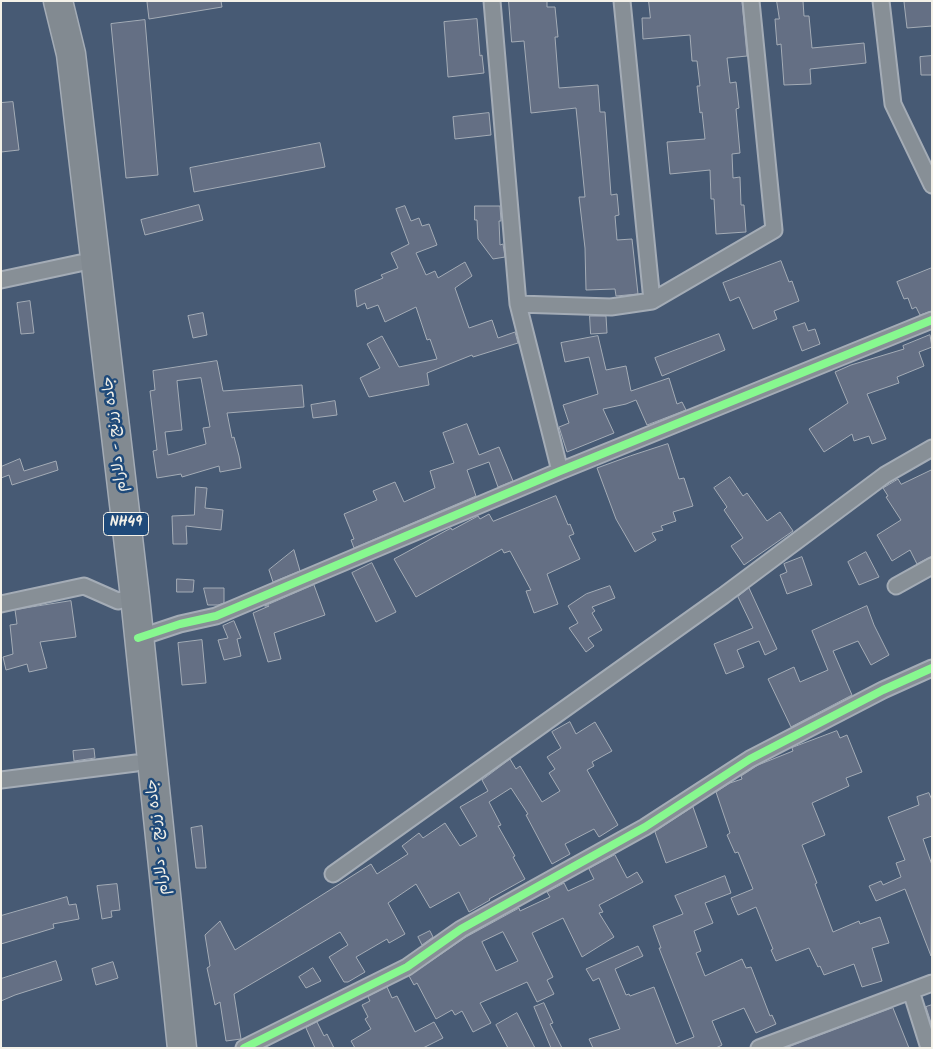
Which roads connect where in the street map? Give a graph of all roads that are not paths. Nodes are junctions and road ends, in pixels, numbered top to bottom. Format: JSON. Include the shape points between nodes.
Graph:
{"nodes":[{"id":1,"x":53,"y":1,"type":"edge"},
{"id":2,"x":58,"y":1,"type":"edge"},
{"id":3,"x":492,"y":1,"type":"edge"},
{"id":4,"x":622,"y":1,"type":"edge"},
{"id":5,"x":751,"y":1,"type":"edge"},
{"id":6,"x":881,"y":1,"type":"edge"},
{"id":7,"x":932,"y":185,"type":"edge"},
{"id":8,"x":80,"y":263,"type":"junction"},
{"id":9,"x":1,"y":280,"type":"edge"},
{"id":10,"x":652,"y":301,"type":"junction"},
{"id":11,"x":518,"y":304,"type":"junction"},
{"id":12,"x":932,"y":320,"type":"edge"},
{"id":13,"x":932,"y":448,"type":"edge"},
{"id":14,"x":560,"y":471,"type":"junction"},
{"id":15,"x":932,"y":566,"type":"edge"},
{"id":16,"x":896,"y":586,"type":"dead end"},
{"id":17,"x":126,"y":599,"type":"junction"},
{"id":18,"x":1,"y":604,"type":"edge"},
{"id":19,"x":138,"y":638,"type":"junction"},
{"id":20,"x":932,"y":668,"type":"edge"},
{"id":21,"x":136,"y":764,"type":"junction"},
{"id":22,"x":1,"y":780,"type":"edge"},
{"id":23,"x":333,"y":874,"type":"dead end"},
{"id":24,"x":932,"y":983,"type":"edge"},
{"id":25,"x":911,"y":991,"type":"junction"},
{"id":26,"x":165,"y":1048,"type":"edge"},
{"id":27,"x":182,"y":1048,"type":"edge"},
{"id":28,"x":244,"y":1048,"type":"edge"},
{"id":29,"x":759,"y":1048,"type":"edge"},
{"id":30,"x":929,"y":1048,"type":"edge"}],
"edges":[{"from":1,"to":8,"type":"highway","name":"جاده زرنج - دلارام","number":"NH49","via":[[56,59]]},
{"from":2,"to":17,"type":"highway","name":"جاده زرنج - دلارام","number":"NH49","via":[[71,54]]},
{"from":3,"to":11,"type":"street"},
{"from":4,"to":10,"type":"street"},
{"from":5,"to":10,"type":"street","via":[[774,230]]},
{"from":6,"to":7,"type":"street","via":[[893,104]]},
{"from":8,"to":9,"type":"street"},
{"from":8,"to":17,"type":"highway","name":"جاده زرنج - دلارام","number":"NH49"},
{"from":10,"to":11,"type":"street","via":[[611,307]]},
{"from":11,"to":14,"type":"street"},
{"from":12,"to":14,"type":"street"},
{"from":13,"to":23,"type":"street","via":[[885,475],[715,602]]},
{"from":14,"to":19,"type":"street","via":[[216,616]]},
{"from":15,"to":16,"type":"street"},
{"from":17,"to":18,"type":"street","via":[[84,586]]},
{"from":17,"to":19,"type":"highway","name":"جاده زرنج - دلارام","number":"NH49"},
{"from":17,"to":21,"type":"highway","name":"جاده زرنج - دلارام","number":"NH49"},
{"from":19,"to":27,"type":"highway","name":"جاده زرنج - دلارام","number":"NH49"},
{"from":20,"to":28,"type":"street","via":[[750,759],[645,827],[461,929],[407,967]]},
{"from":21,"to":22,"type":"street"},
{"from":21,"to":26,"type":"highway","name":"جاده زرنج - دلارام","number":"NH49"},
{"from":24,"to":25,"type":"street"},
{"from":25,"to":29,"type":"street"},
{"from":25,"to":30,"type":"street"}]}
